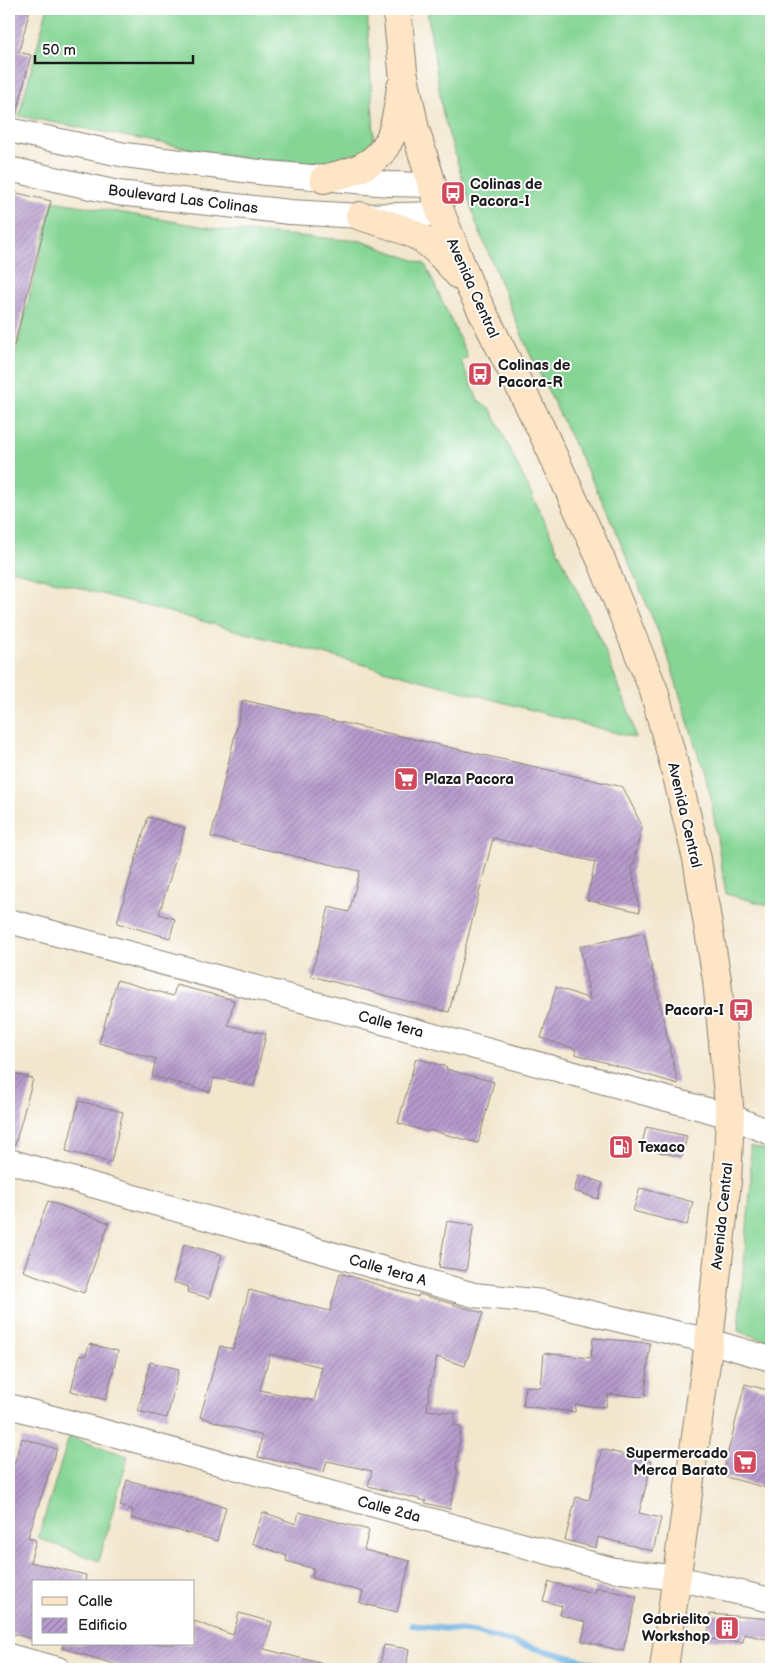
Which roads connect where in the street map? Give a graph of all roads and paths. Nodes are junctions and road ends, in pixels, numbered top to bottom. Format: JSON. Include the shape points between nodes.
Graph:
{"nodes":[{"id":1,"x":397,"y":9,"type":"edge"},
{"id":2,"x":403,"y":71,"type":"junction"},
{"id":3,"x":9,"y":130,"type":"edge"},
{"id":4,"x":125,"y":155,"type":"junction"},
{"id":5,"x":9,"y":169,"type":"edge"},
{"id":6,"x":324,"y":179,"type":"junction"},
{"id":7,"x":431,"y":185,"type":"junction"},
{"id":8,"x":118,"y":193,"type":"junction"},
{"id":9,"x":441,"y":214,"type":"junction"},
{"id":10,"x":360,"y":216,"type":"junction"},
{"id":11,"x":470,"y":287,"type":"junction"},
{"id":12,"x":9,"y":921,"type":"edge"},
{"id":13,"x":730,"y":1116,"type":"junction"},
{"id":14,"x":771,"y":1133,"type":"edge"},
{"id":15,"x":9,"y":1161,"type":"edge"},
{"id":16,"x":709,"y":1341,"type":"junction"},
{"id":17,"x":771,"y":1359,"type":"edge"},
{"id":18,"x":9,"y":1406,"type":"edge"},
{"id":19,"x":677,"y":1578,"type":"junction"},
{"id":20,"x":771,"y":1600,"type":"edge"},
{"id":21,"x":9,"y":1656,"type":"edge"},
{"id":22,"x":664,"y":1668,"type":"edge"},
{"id":23,"x":58,"y":1669,"type":"edge"}],
"edges":[{"from":1,"to":2,"type":"street","name":"Avenida Central"},
{"from":2,"to":6,"type":"street","via":[[396,120],[380,155],[361,168]]},
{"from":2,"to":7,"type":"street","name":"Avenida Central"},
{"from":3,"to":4,"type":"street"},
{"from":4,"to":6,"type":"street"},
{"from":4,"to":8,"type":"street"},
{"from":5,"to":8,"type":"street","name":"Boulevard Las Colinas"},
{"from":6,"to":7,"type":"street"},
{"from":7,"to":9,"type":"street","name":"Avenida Central"},
{"from":8,"to":10,"type":"street","name":"Boulevard Las Colinas","via":[[290,212]]},
{"from":9,"to":10,"type":"street","name":"Boulevard Las Colinas"},
{"from":9,"to":11,"type":"street","name":"Avenida Central"},
{"from":10,"to":11,"type":"street","via":[[421,238]]},
{"from":11,"to":13,"type":"street","name":"Avenida Central","via":[[602,562],[654,691],[697,859],[717,980]]},
{"from":12,"to":13,"type":"street","name":"Calle 1era"},
{"from":13,"to":14,"type":"street","name":"Calle 1era"},
{"from":13,"to":16,"type":"street","name":"Avenida Central","via":[[727,1181]]},
{"from":15,"to":16,"type":"street","name":"Calle 1era A","via":[[474,1295],[544,1302]]},
{"from":16,"to":17,"type":"street","name":"Calle 1era A"},
{"from":16,"to":19,"type":"street","name":"Avenida Central"},
{"from":18,"to":19,"type":"street","name":"Calle 2da","via":[[614,1570]]},
{"from":19,"to":20,"type":"street","name":"Calle 2da"},
{"from":19,"to":22,"type":"street","name":"Avenida Central"},
{"from":21,"to":23,"type":"street"}]}
